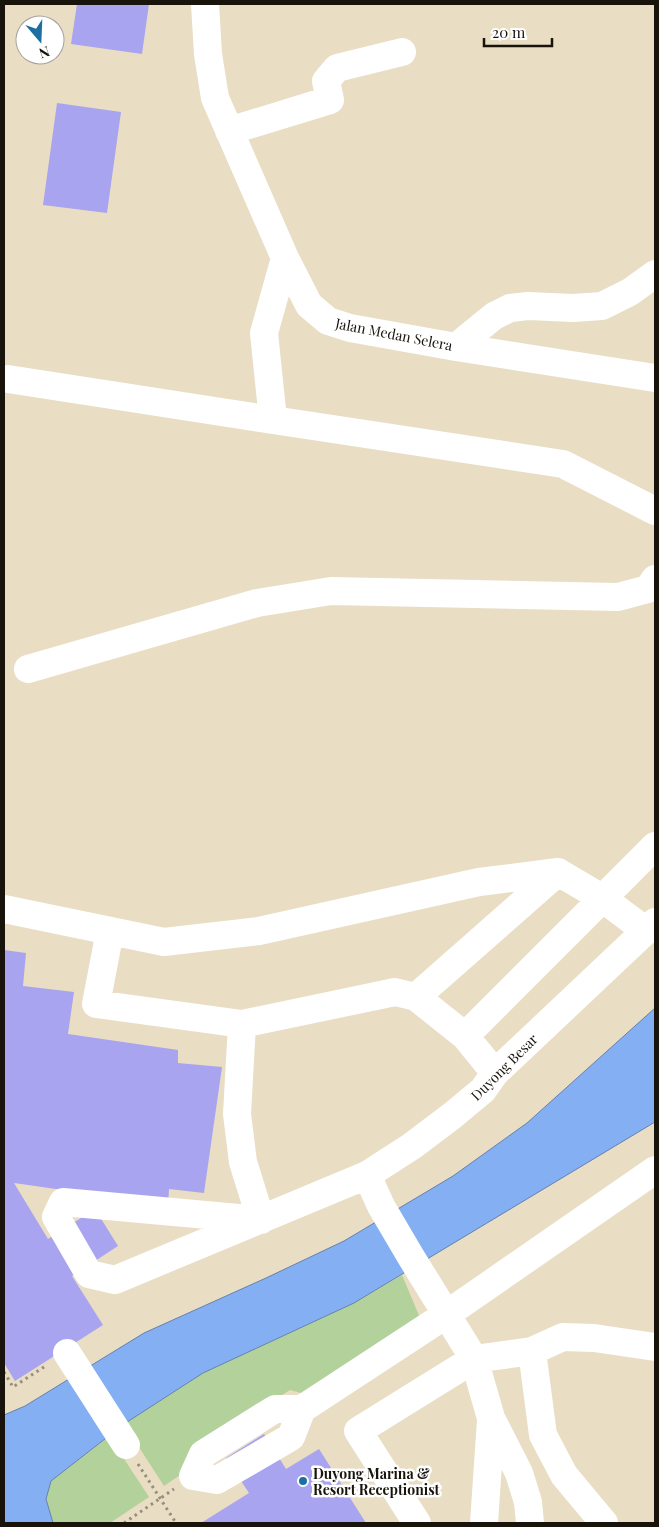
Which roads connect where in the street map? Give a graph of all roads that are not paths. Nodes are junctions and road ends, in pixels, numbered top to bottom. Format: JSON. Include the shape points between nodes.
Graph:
{"nodes":[{"id":1,"x":205,"y":4,"type":"edge"},
{"id":2,"x":402,"y":52,"type":"dead end"},
{"id":3,"x":229,"y":131,"type":"junction"},
{"id":4,"x":285,"y":258,"type":"junction"},
{"id":5,"x":655,"y":274,"type":"edge"},
{"id":6,"x":456,"y":347,"type":"junction"},
{"id":7,"x":655,"y":378,"type":"edge"},
{"id":8,"x":8,"y":379,"type":"dead end"},
{"id":9,"x":273,"y":420,"type":"junction"},
{"id":10,"x":655,"y":511,"type":"edge"},
{"id":11,"x":655,"y":579,"type":"edge"},
{"id":12,"x":28,"y":669,"type":"dead end"},
{"id":13,"x":655,"y":846,"type":"edge"},
{"id":14,"x":558,"y":872,"type":"junction"},
{"id":15,"x":602,"y":898,"type":"junction"},
{"id":16,"x":4,"y":908,"type":"edge"},
{"id":17,"x":651,"y":926,"type":"edge"},
{"id":18,"x":110,"y":931,"type":"junction"},
{"id":19,"x":416,"y":997,"type":"junction"},
{"id":20,"x":242,"y":1024,"type":"junction"},
{"id":21,"x":465,"y":1036,"type":"junction"},
{"id":22,"x":495,"y":1073,"type":"junction"},
{"id":23,"x":655,"y":1170,"type":"edge"},
{"id":24,"x":367,"y":1175,"type":"junction"},
{"id":25,"x":261,"y":1220,"type":"junction"},
{"id":26,"x":447,"y":1314,"type":"junction"},
{"id":27,"x":655,"y":1347,"type":"edge"},
{"id":28,"x":532,"y":1351,"type":"junction"},
{"id":29,"x":67,"y":1353,"type":"road end"},
{"id":30,"x":474,"y":1359,"type":"junction"},
{"id":31,"x":302,"y":1409,"type":"dead end"},
{"id":32,"x":491,"y":1418,"type":"junction"},
{"id":33,"x":126,"y":1445,"type":"road end"},
{"id":34,"x":417,"y":1523,"type":"edge"},
{"id":35,"x":484,"y":1523,"type":"edge"},
{"id":36,"x":530,"y":1523,"type":"edge"},
{"id":37,"x":604,"y":1523,"type":"edge"}],
"edges":[{"from":1,"to":3,"type":"street","name":"Jalan Medan Selera","via":[[215,98]]},
{"from":2,"to":3,"type":"street","via":[[336,68],[326,80],[330,100]]},
{"from":3,"to":4,"type":"street","name":"Jalan Medan Selera"},
{"from":4,"to":6,"type":"street","name":"Jalan Medan Selera","via":[[309,305],[328,321]]},
{"from":4,"to":9,"type":"street","via":[[264,333]]},
{"from":5,"to":6,"type":"street","via":[[602,306],[510,308],[494,316]]},
{"from":6,"to":7,"type":"street","name":"Jalan Medan Selera"},
{"from":8,"to":9,"type":"street"},
{"from":9,"to":10,"type":"street","via":[[563,464]]},
{"from":11,"to":12,"type":"street","via":[[648,589],[618,596],[331,590],[257,603]]},
{"from":13,"to":15,"type":"street"},
{"from":14,"to":15,"type":"street"},
{"from":14,"to":18,"type":"street","via":[[479,882],[259,931],[164,942]]},
{"from":14,"to":19,"type":"street"},
{"from":15,"to":17,"type":"street"},
{"from":15,"to":21,"type":"street"},
{"from":16,"to":18,"type":"street"},
{"from":17,"to":22,"type":"street","name":"Duyong Besar"},
{"from":18,"to":20,"type":"street","via":[[96,1004]]},
{"from":19,"to":20,"type":"street","via":[[395,992]]},
{"from":19,"to":21,"type":"street"},
{"from":20,"to":25,"type":"street","via":[[237,1114],[243,1162]]},
{"from":21,"to":22,"type":"street"},
{"from":22,"to":24,"type":"street","name":"Duyong Besar","via":[[483,1090],[453,1115]]},
{"from":23,"to":26,"type":"street"},
{"from":24,"to":25,"type":"street","name":"Duyong Besar"},
{"from":24,"to":26,"type":"street","via":[[381,1206]]},
{"from":25,"to":25,"type":"street","name":"Duyong Besar","via":[[115,1280],[90,1274],[56,1217],[63,1202]]},
{"from":26,"to":30,"type":"street"},
{"from":26,"to":31,"type":"street"},
{"from":27,"to":28,"type":"street","via":[[563,1337]]},
{"from":28,"to":30,"type":"street"},
{"from":28,"to":37,"type":"street","via":[[543,1435],[564,1475]]},
{"from":29,"to":33,"type":"street"},
{"from":30,"to":32,"type":"street"},
{"from":30,"to":34,"type":"street","via":[[358,1430]]},
{"from":32,"to":35,"type":"street"},
{"from":32,"to":36,"type":"street","via":[[519,1474],[528,1502]]}]}
